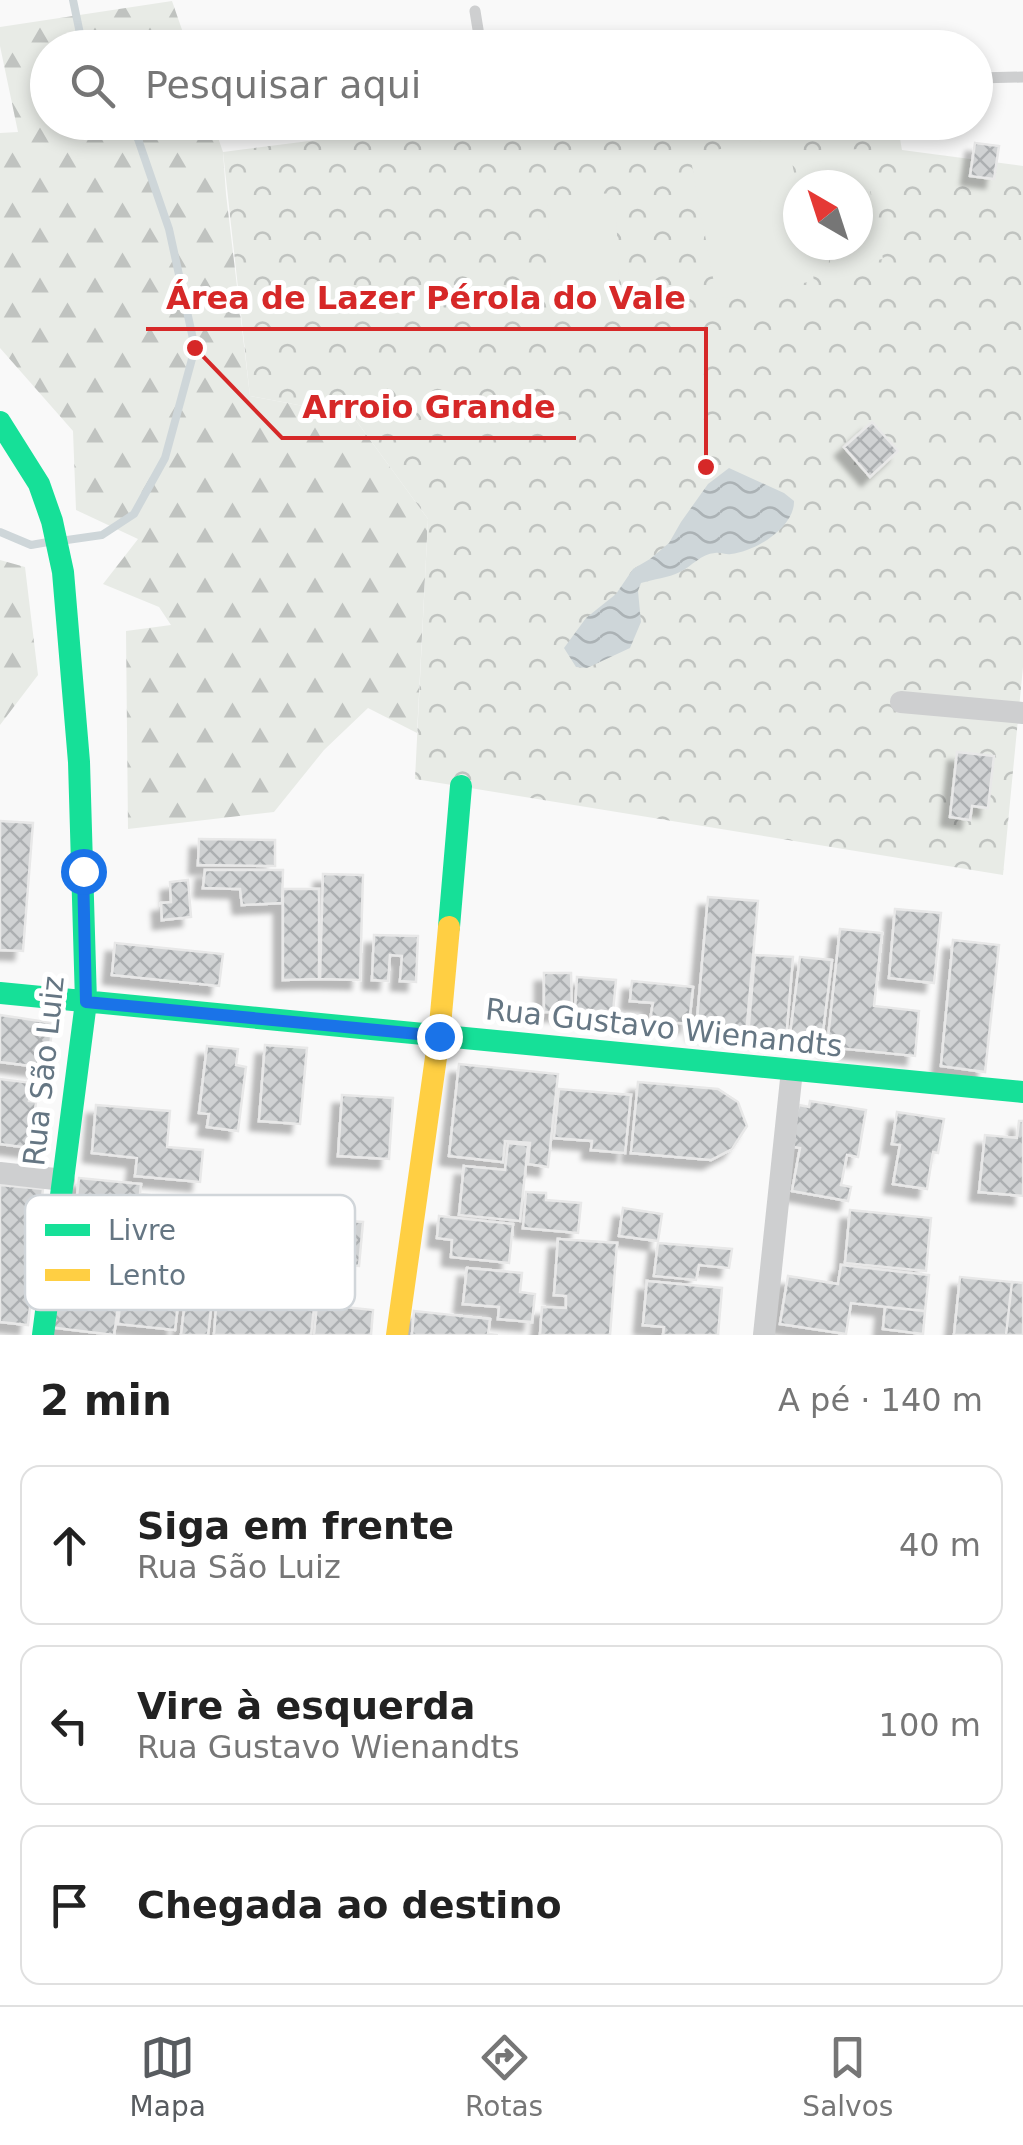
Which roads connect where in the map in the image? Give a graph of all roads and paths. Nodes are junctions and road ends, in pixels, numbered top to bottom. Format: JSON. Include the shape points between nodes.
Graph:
{"nodes":[{"id":1,"x":475,"y":11,"type":"dead end"},
{"id":2,"x":479,"y":30,"type":"edge"},
{"id":3,"x":1023,"y":76,"type":"edge"},
{"id":4,"x":993,"y":77,"type":"edge"},
{"id":5,"x":0,"y":422,"type":"edge"},
{"id":6,"x":901,"y":702,"type":"dead end"},
{"id":7,"x":1023,"y":713,"type":"edge"},
{"id":8,"x":462,"y":786,"type":"dead end"},
{"id":9,"x":0,"y":993,"type":"edge"},
{"id":10,"x":86,"y":1002,"type":"junction"},
{"id":11,"x":439,"y":1036,"type":"junction"},
{"id":12,"x":792,"y":1070,"type":"junction"},
{"id":13,"x":1023,"y":1092,"type":"edge"},
{"id":14,"x":0,"y":1173,"type":"edge"},
{"id":15,"x":64,"y":1180,"type":"junction"},
{"id":16,"x":62,"y":1195,"type":"edge"},
{"id":17,"x":46,"y":1310,"type":"edge"},
{"id":18,"x":43,"y":1335,"type":"edge"},
{"id":19,"x":397,"y":1335,"type":"edge"},
{"id":20,"x":764,"y":1335,"type":"edge"}],
"edges":[{"from":1,"to":2,"type":"lane"},
{"from":3,"to":4,"type":"lane"},
{"from":5,"to":10,"type":"street","name":"Rua São Luiz","via":[[39,484],[63,572],[79,762]]},
{"from":6,"to":7,"type":"street"},
{"from":8,"to":11,"type":"street"},
{"from":9,"to":10,"type":"street","name":"Rua Gustavo Wienandts"},
{"from":10,"to":11,"type":"street","name":"Rua Gustavo Wienandts"},
{"from":10,"to":15,"type":"street","name":"Rua São Luiz"},
{"from":11,"to":12,"type":"street","name":"Rua Gustavo Wienandts"},
{"from":11,"to":19,"type":"street"},
{"from":12,"to":13,"type":"street","name":"Rua Gustavo Wienandts"},
{"from":12,"to":20,"type":"street"},
{"from":14,"to":15,"type":"street"},
{"from":15,"to":16,"type":"street","name":"Rua São Luiz"},
{"from":17,"to":18,"type":"street","name":"Rua São Luiz"}]}
